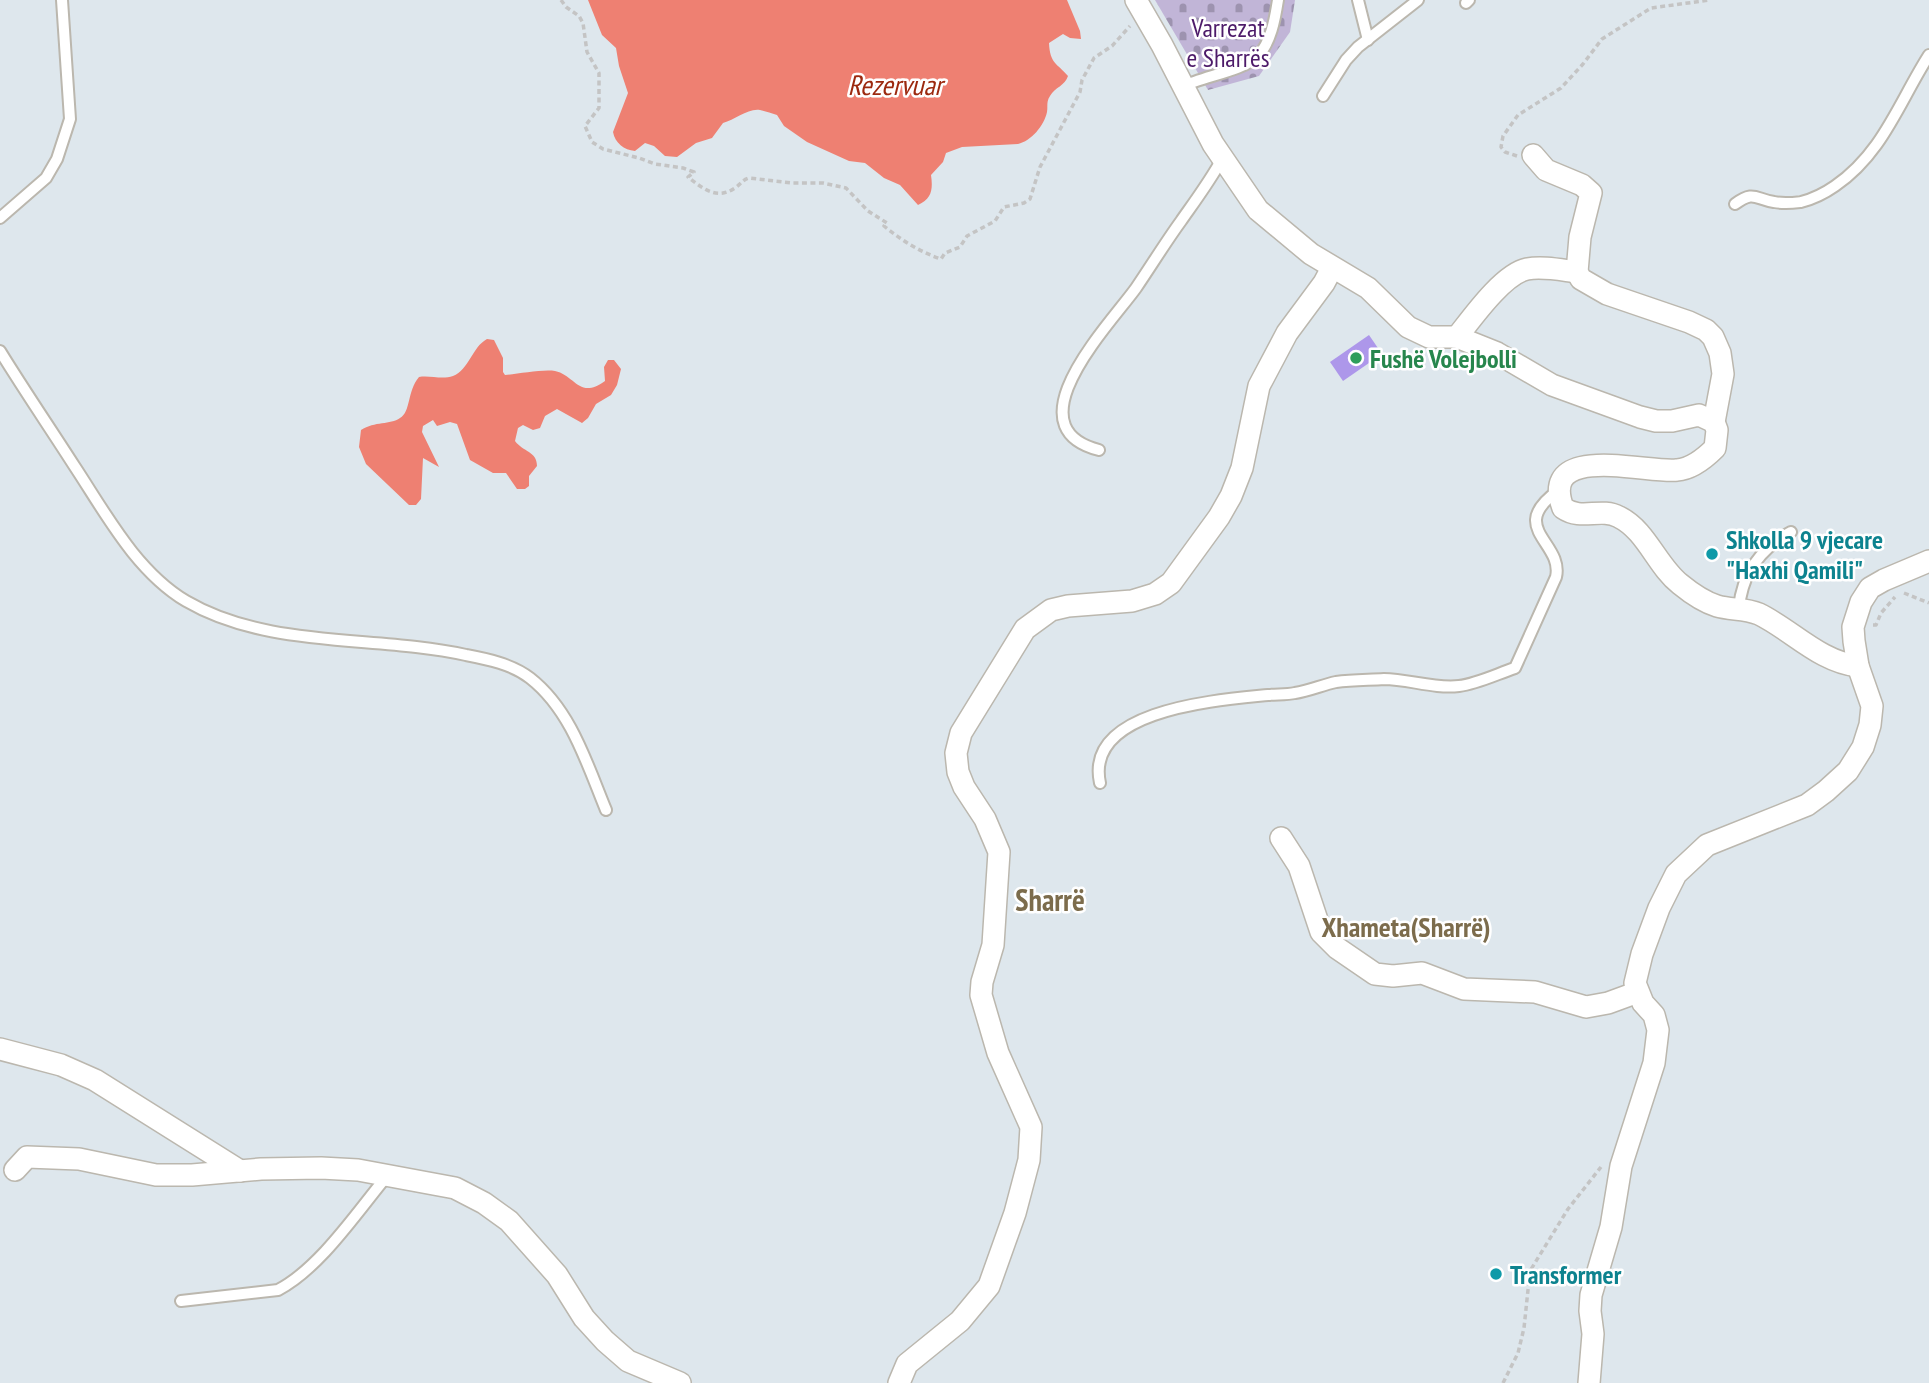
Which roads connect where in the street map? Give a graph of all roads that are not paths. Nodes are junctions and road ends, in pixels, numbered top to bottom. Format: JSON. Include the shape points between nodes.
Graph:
{"nodes":[{"id":1,"x":62,"y":0,"type":"edge"},
{"id":2,"x":1278,"y":0,"type":"edge"},
{"id":3,"x":1358,"y":0,"type":"edge"},
{"id":4,"x":1418,"y":0,"type":"edge"},
{"id":5,"x":1141,"y":9,"type":"edge"},
{"id":6,"x":1368,"y":40,"type":"junction"},
{"id":7,"x":1929,"y":55,"type":"edge"},
{"id":8,"x":1184,"y":86,"type":"junction"},
{"id":9,"x":1323,"y":96,"type":"dead end"},
{"id":10,"x":1533,"y":155,"type":"road end"},
{"id":11,"x":1222,"y":159,"type":"junction"},
{"id":12,"x":1735,"y":204,"type":"dead end"},
{"id":13,"x":0,"y":218,"type":"edge"},
{"id":14,"x":1332,"y":268,"type":"junction"},
{"id":15,"x":1577,"y":272,"type":"junction"},
{"id":16,"x":1457,"y":337,"type":"junction"},
{"id":17,"x":0,"y":351,"type":"edge"},
{"id":18,"x":1714,"y":422,"type":"junction"},
{"id":19,"x":1099,"y":450,"type":"dead end"},
{"id":20,"x":1559,"y":490,"type":"junction"},
{"id":21,"x":1791,"y":532,"type":"dead end"},
{"id":22,"x":1929,"y":561,"type":"edge"},
{"id":23,"x":1739,"y":608,"type":"junction"},
{"id":24,"x":1858,"y":666,"type":"junction"},
{"id":25,"x":1100,"y":783,"type":"dead end"},
{"id":26,"x":606,"y":810,"type":"dead end"},
{"id":27,"x":1281,"y":838,"type":"dead end"},
{"id":28,"x":1638,"y":992,"type":"junction"},
{"id":29,"x":0,"y":1049,"type":"edge"},
{"id":30,"x":15,"y":1170,"type":"dead end"},
{"id":31,"x":240,"y":1171,"type":"junction"},
{"id":32,"x":387,"y":1176,"type":"junction"},
{"id":33,"x":181,"y":1301,"type":"dead end"},
{"id":34,"x":680,"y":1383,"type":"edge"},
{"id":35,"x":899,"y":1383,"type":"edge"},
{"id":36,"x":1589,"y":1383,"type":"edge"}],
"edges":[{"from":1,"to":13,"type":"lane","via":[[70,119],[46,178]]},
{"from":2,"to":8,"type":"lane","via":[[1274,27],[1257,58]]},
{"from":3,"to":6,"type":"lane"},
{"from":4,"to":6,"type":"lane"},
{"from":5,"to":8,"type":"street"},
{"from":6,"to":9,"type":"lane","via":[[1346,60]]},
{"from":7,"to":12,"type":"lane","via":[[1877,147],[1845,178],[1806,201],[1789,204],[1753,195]]},
{"from":8,"to":11,"type":"street"},
{"from":10,"to":15,"type":"street","via":[[1546,170],[1591,193]]},
{"from":11,"to":14,"type":"street","via":[[1266,219]]},
{"from":11,"to":19,"type":"lane","via":[[1079,362],[1069,383],[1063,417],[1075,440]]},
{"from":14,"to":16,"type":"street","via":[[1367,288],[1419,334]]},
{"from":14,"to":35,"type":"street","via":[[1287,333],[1259,386],[1244,461],[1231,496],[1171,583],[1132,601],[1068,606],[1037,619],[1025,629],[961,733],[958,772],[999,852],[993,945],[981,995],[998,1053],[1031,1127],[1031,1147],[1015,1213],[989,1286],[960,1321],[907,1364]]},
{"from":15,"to":16,"type":"street","via":[[1521,271],[1479,309]]},
{"from":15,"to":18,"type":"street","via":[[1607,294],[1689,322],[1713,337],[1723,374]]},
{"from":16,"to":18,"type":"street","via":[[1497,353],[1552,385],[1640,417],[1672,421],[1699,415]]},
{"from":17,"to":26,"type":"lane","via":[[118,532],[160,584],[223,617],[289,636],[430,647],[498,661],[529,677],[549,697],[575,734]]},
{"from":18,"to":20,"type":"street","via":[[1715,448],[1698,463],[1669,470],[1602,464],[1578,468],[1563,480]]},
{"from":20,"to":23,"type":"street","via":[[1563,508],[1572,514],[1611,514],[1624,520],[1691,593],[1719,606]]},
{"from":20,"to":25,"type":"lane","via":[[1546,499],[1536,520],[1539,535],[1557,563],[1556,577],[1515,668],[1459,686],[1388,679],[1336,682],[1294,694],[1175,710],[1129,724],[1116,734],[1100,757]]},
{"from":21,"to":23,"type":"lane","via":[[1775,543],[1744,580]]},
{"from":22,"to":24,"type":"street","via":[[1870,588],[1853,627]]},
{"from":23,"to":24,"type":"street","via":[[1770,620],[1834,660]]},
{"from":24,"to":28,"type":"street","via":[[1872,706],[1863,747],[1848,771],[1807,804],[1707,845],[1675,874],[1642,954],[1635,983]]},
{"from":27,"to":28,"type":"street","via":[[1299,866],[1321,932],[1375,974],[1422,974],[1464,989],[1535,992],[1586,1007]]},
{"from":28,"to":36,"type":"street","via":[[1658,1030],[1654,1063],[1621,1166],[1611,1227],[1591,1295]]},
{"from":29,"to":31,"type":"street","via":[[61,1065],[95,1080]]},
{"from":30,"to":31,"type":"street","via":[[27,1157],[79,1159],[156,1175]]},
{"from":31,"to":32,"type":"street","via":[[321,1168]]},
{"from":32,"to":33,"type":"lane","via":[[309,1269],[292,1282],[278,1290]]},
{"from":32,"to":34,"type":"street","via":[[455,1188],[484,1203],[509,1221],[557,1275],[604,1341],[628,1361]]}]}
